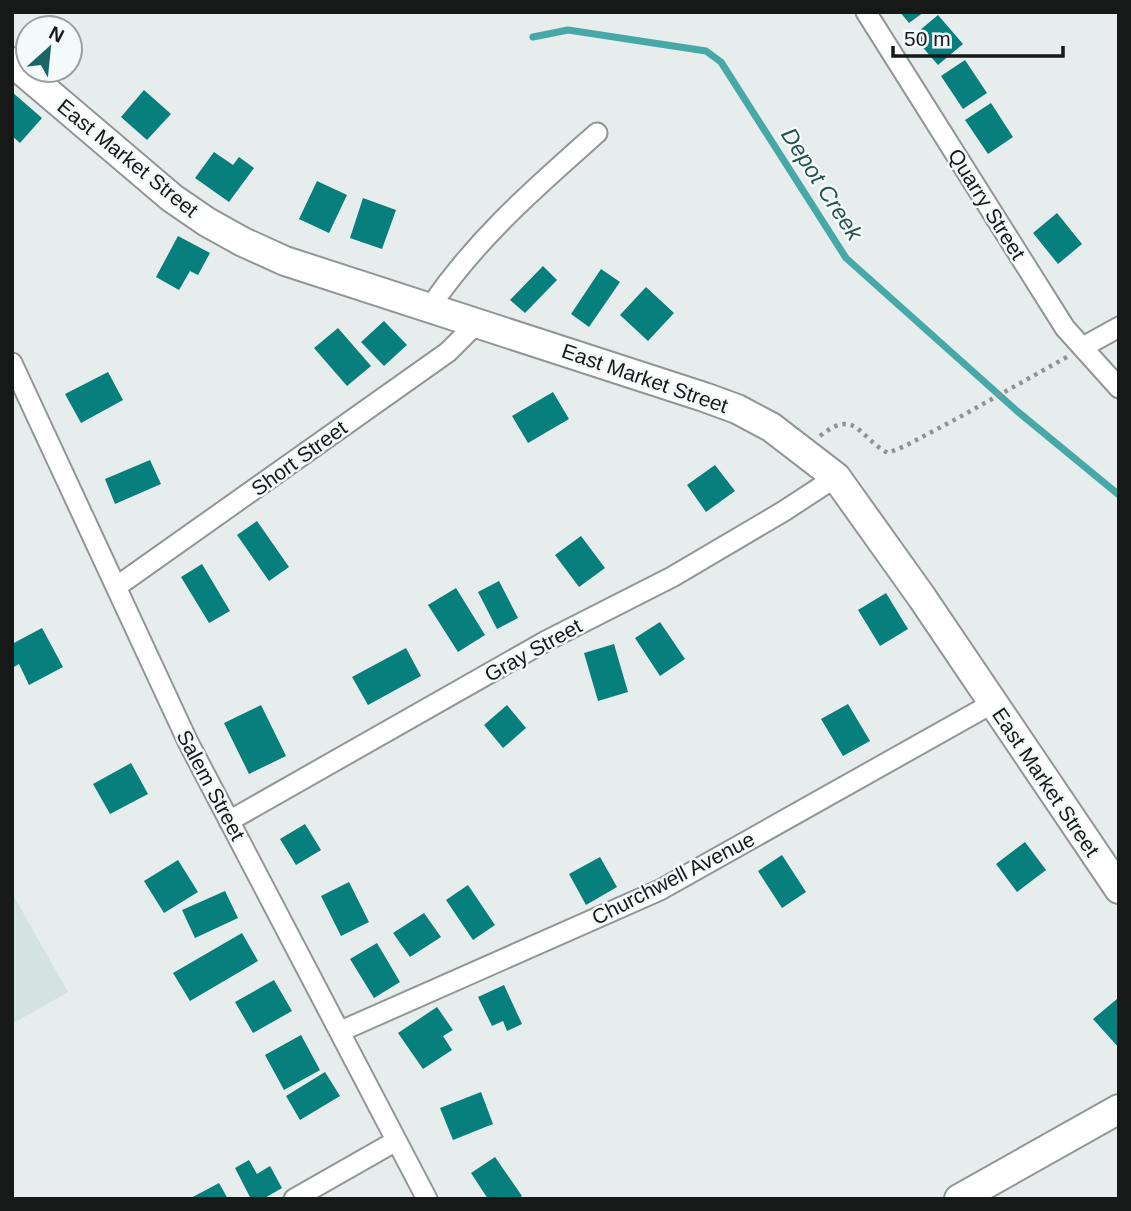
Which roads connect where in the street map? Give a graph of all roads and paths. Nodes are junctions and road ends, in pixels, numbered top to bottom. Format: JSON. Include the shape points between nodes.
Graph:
{"nodes":[{"id":1,"x":866,"y":12,"type":"edge"},
{"id":2,"x":12,"y":62,"type":"edge"},
{"id":3,"x":597,"y":133,"type":"dead end"},
{"id":4,"x":430,"y":307,"type":"junction"},
{"id":5,"x":477,"y":323,"type":"junction"},
{"id":6,"x":1119,"y":327,"type":"edge"},
{"id":7,"x":1083,"y":347,"type":"junction"},
{"id":8,"x":12,"y":363,"type":"edge"},
{"id":9,"x":1119,"y":388,"type":"edge"},
{"id":10,"x":817,"y":439,"type":"dead end"},
{"id":11,"x":836,"y":477,"type":"junction"},
{"id":12,"x":116,"y":587,"type":"junction"},
{"id":13,"x":993,"y":703,"type":"junction"},
{"id":14,"x":229,"y":821,"type":"junction"},
{"id":15,"x":1119,"y":890,"type":"edge"},
{"id":16,"x":341,"y":1031,"type":"junction"},
{"id":17,"x":1119,"y":1109,"type":"edge"},
{"id":18,"x":396,"y":1141,"type":"junction"},
{"id":19,"x":295,"y":1199,"type":"edge"},
{"id":20,"x":427,"y":1199,"type":"edge"},
{"id":21,"x":959,"y":1199,"type":"edge"}],
"edges":[{"from":1,"to":7,"type":"street","name":"Quarry Street","via":[[1065,328]]},
{"from":2,"to":4,"type":"street","name":"East Market Street","via":[[172,198],[207,222],[285,261]]},
{"from":3,"to":4,"type":"street","via":[[502,218],[452,274]]},
{"from":4,"to":5,"type":"street","name":"East Market Street"},
{"from":5,"to":11,"type":"street","name":"East Market Street","via":[[737,409],[771,427]]},
{"from":5,"to":12,"type":"street","name":"Short Street","via":[[448,352]]},
{"from":6,"to":7,"type":"street"},
{"from":7,"to":9,"type":"street","name":"Quarry Street"},
{"from":7,"to":10,"type":"path","via":[[888,453],[851,424],[842,423]]},
{"from":8,"to":12,"type":"street","name":"Salem Street"},
{"from":11,"to":13,"type":"street","name":"East Market Street"},
{"from":11,"to":14,"type":"street","name":"Gray Street","via":[[672,577],[546,641]]},
{"from":12,"to":14,"type":"street","name":"Salem Street"},
{"from":13,"to":15,"type":"street","name":"East Market Street"},
{"from":13,"to":16,"type":"street","name":"Churchwell Avenue","via":[[660,890]]},
{"from":14,"to":16,"type":"street","name":"Salem Street"},
{"from":16,"to":18,"type":"street","name":"Salem Street"},
{"from":17,"to":21,"type":"street"},
{"from":18,"to":19,"type":"street"},
{"from":18,"to":20,"type":"street","name":"Salem Street"}]}
